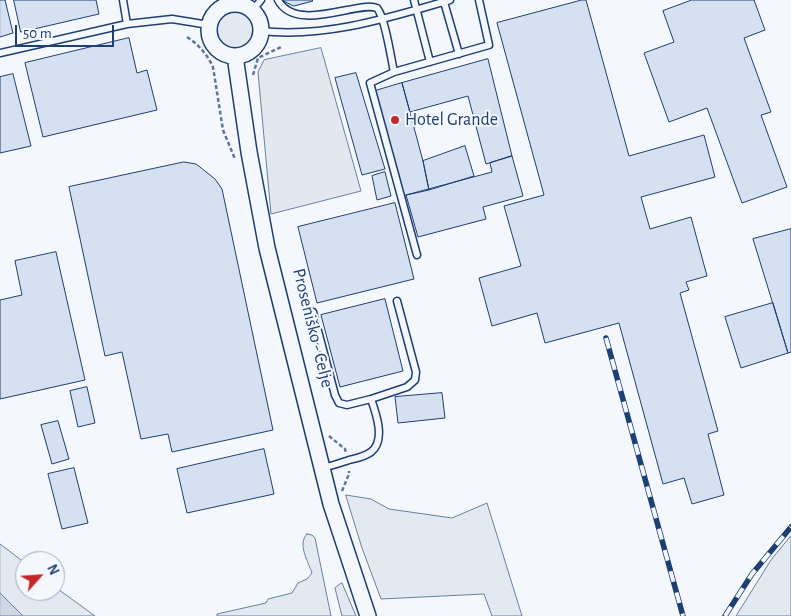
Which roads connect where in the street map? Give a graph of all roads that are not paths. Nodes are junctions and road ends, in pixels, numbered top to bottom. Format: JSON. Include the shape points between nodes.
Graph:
{"nodes":[{"id":1,"x":123,"y":0,"type":"edge"},
{"id":2,"x":278,"y":0,"type":"edge"},
{"id":3,"x":414,"y":0,"type":"edge"},
{"id":4,"x":479,"y":0,"type":"edge"},
{"id":5,"x":447,"y":1,"type":"edge"},
{"id":6,"x":233,"y":2,"type":"edge"},
{"id":7,"x":257,"y":5,"type":"edge"},
{"id":8,"x":416,"y":9,"type":"junction"},
{"id":9,"x":382,"y":19,"type":"junction"},
{"id":10,"x":127,"y":24,"type":"junction"},
{"id":11,"x":209,"y":25,"type":"junction"},
{"id":12,"x":261,"y":31,"type":"junction"},
{"id":13,"x":0,"y":53,"type":"edge"},
{"id":14,"x":459,"y":54,"type":"junction"},
{"id":15,"x":235,"y":56,"type":"junction"},
{"id":16,"x":430,"y":62,"type":"junction"},
{"id":17,"x":394,"y":72,"type":"junction"},
{"id":18,"x":417,"y":255,"type":"dead end"},
{"id":19,"x":397,"y":301,"type":"dead end"},
{"id":20,"x":313,"y":312,"type":"dead end"},
{"id":21,"x":371,"y":399,"type":"junction"},
{"id":22,"x":322,"y":468,"type":"junction"},
{"id":23,"x":368,"y":616,"type":"edge"}],
"edges":[{"from":1,"to":10,"type":"lane"},
{"from":2,"to":9,"type":"lane","via":[[290,11],[306,13],[367,3],[376,7]]},
{"from":3,"to":8,"type":"lane"},
{"from":4,"to":14,"type":"lane","via":[[489,45]]},
{"from":5,"to":8,"type":"lane"},
{"from":5,"to":14,"type":"lane"},
{"from":6,"to":7,"type":"street"},
{"from":6,"to":11,"type":"street","via":[[217,10]]},
{"from":7,"to":12,"type":"street"},
{"from":8,"to":9,"type":"lane"},
{"from":8,"to":16,"type":"lane"},
{"from":9,"to":12,"type":"lane","via":[[329,31]]},
{"from":9,"to":17,"type":"lane"},
{"from":10,"to":11,"type":"lane","via":[[172,19]]},
{"from":10,"to":13,"type":"lane"},
{"from":11,"to":15,"type":"street","via":[[214,46],[220,52]]},
{"from":12,"to":15,"type":"street","via":[[253,49]]},
{"from":14,"to":16,"type":"lane"},
{"from":15,"to":22,"type":"street","via":[[267,248]]},
{"from":16,"to":17,"type":"lane"},
{"from":17,"to":18,"type":"lane","via":[[370,83]]},
{"from":19,"to":21,"type":"lane","via":[[416,372],[415,380],[407,387]]},
{"from":20,"to":21,"type":"lane","via":[[339,403],[347,405]]},
{"from":21,"to":22,"type":"lane","via":[[377,417],[378,438],[374,451],[362,458]]},
{"from":22,"to":23,"type":"street"}]}
